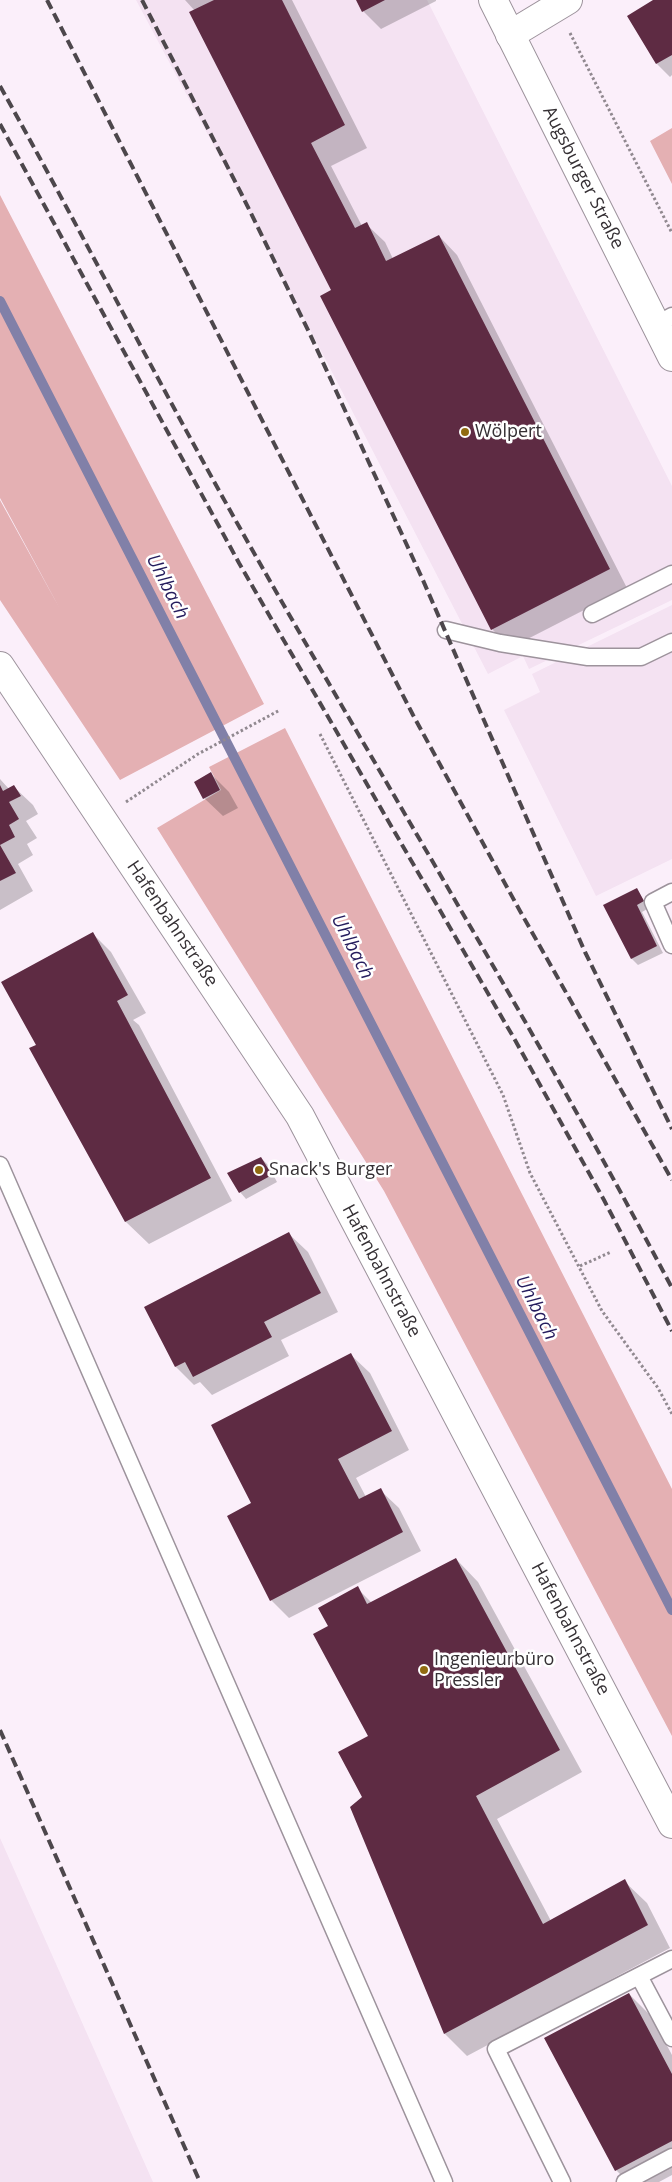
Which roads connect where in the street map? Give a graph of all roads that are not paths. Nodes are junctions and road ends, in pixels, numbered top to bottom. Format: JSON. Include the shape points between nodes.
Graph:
{"nodes":[{"id":1,"x":493,"y":0,"type":"edge"},
{"id":2,"x":562,"y":4,"type":"edge"},
{"id":3,"x":510,"y":35,"type":"junction"},
{"id":4,"x":664,"y":321,"type":"edge"},
{"id":5,"x":672,"y":357,"type":"edge"},
{"id":6,"x":672,"y":574,"type":"edge"},
{"id":7,"x":592,"y":614,"type":"dead end"},
{"id":8,"x":446,"y":630,"type":"dead end"},
{"id":9,"x":672,"y":642,"type":"edge"},
{"id":10,"x":0,"y":666,"type":"edge"},
{"id":11,"x":672,"y":892,"type":"edge"},
{"id":12,"x":672,"y":945,"type":"edge"},
{"id":13,"x":0,"y":1165,"type":"edge"},
{"id":14,"x":672,"y":1824,"type":"edge"},
{"id":15,"x":672,"y":1959,"type":"edge"},
{"id":16,"x":639,"y":1976,"type":"junction"},
{"id":17,"x":672,"y":2038,"type":"edge"},
{"id":18,"x":672,"y":2157,"type":"edge"},
{"id":19,"x":444,"y":2182,"type":"edge"},
{"id":20,"x":562,"y":2182,"type":"edge"},
{"id":21,"x":625,"y":2182,"type":"edge"}],
"edges":[{"from":1,"to":3,"type":"main road","name":"Augsburger Straße"},
{"from":2,"to":3,"type":"main road"},
{"from":3,"to":4,"type":"main road","name":"Augsburger Straße"},
{"from":4,"to":5,"type":"main road","name":"Augsburger Straße"},
{"from":6,"to":7,"type":"lane"},
{"from":8,"to":9,"type":"lane","via":[[500,643],[588,657],[641,657]]},
{"from":10,"to":14,"type":"main road","name":"Hafenbahnstraße","via":[[300,1116]]},
{"from":11,"to":12,"type":"lane","via":[[653,902]]},
{"from":13,"to":19,"type":"lane"},
{"from":15,"to":16,"type":"lane"},
{"from":16,"to":17,"type":"lane"},
{"from":16,"to":20,"type":"lane","via":[[496,2049]]},
{"from":18,"to":21,"type":"lane"}]}
